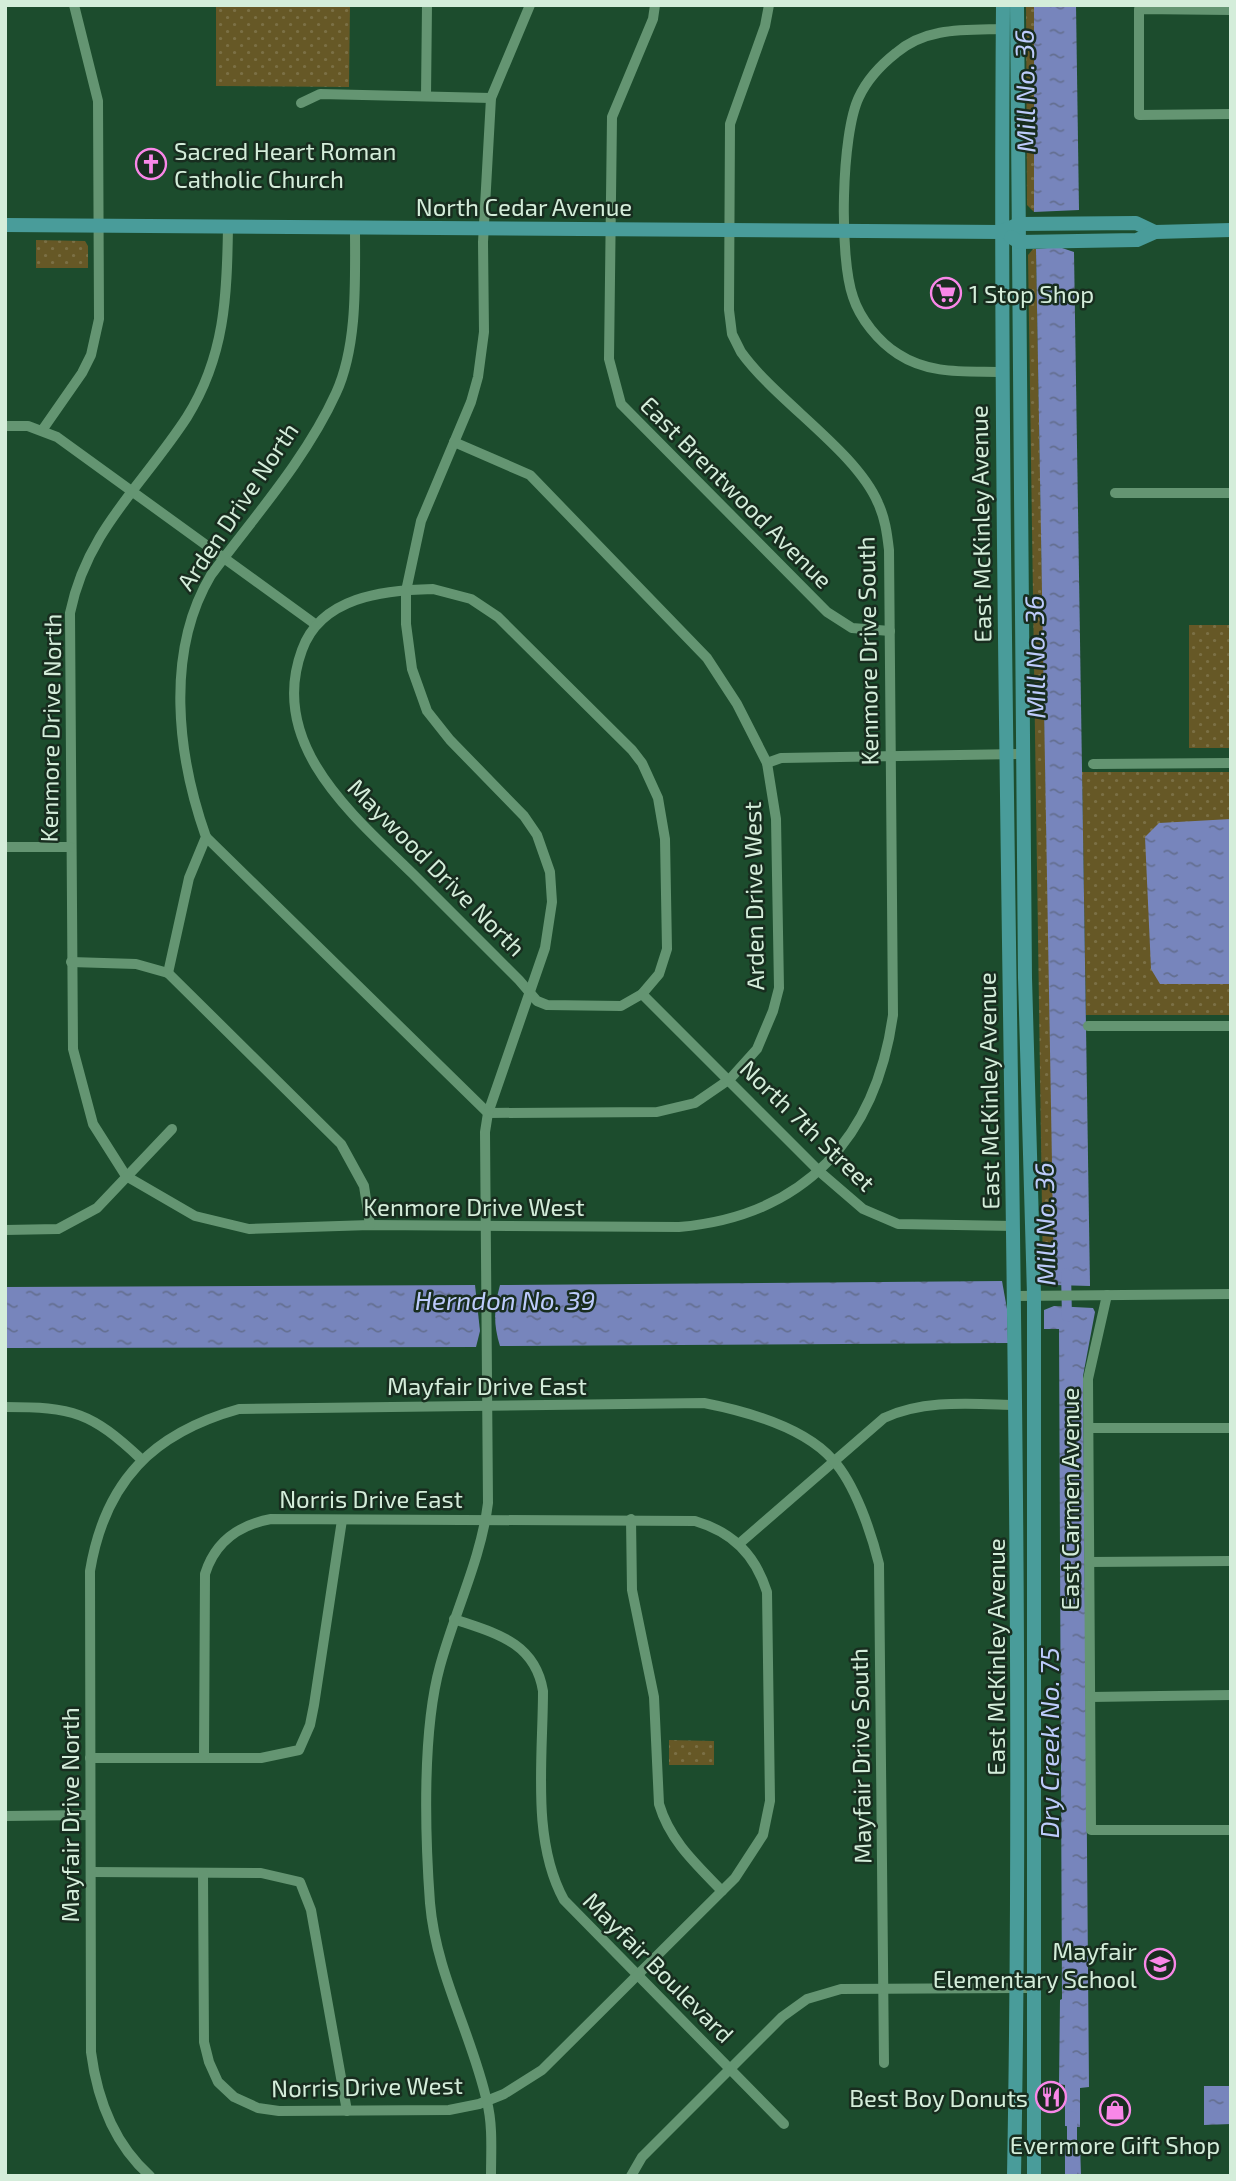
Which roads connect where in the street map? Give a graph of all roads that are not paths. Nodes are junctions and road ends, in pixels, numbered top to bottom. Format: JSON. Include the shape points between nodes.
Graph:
{"nodes":[{"id":1,"x":74,"y":5,"type":"edge"},
{"id":2,"x":427,"y":5,"type":"edge"},
{"id":3,"x":530,"y":5,"type":"edge"},
{"id":4,"x":655,"y":5,"type":"edge"},
{"id":5,"x":769,"y":5,"type":"edge"},
{"id":6,"x":1003,"y":5,"type":"edge"},
{"id":7,"x":1017,"y":5,"type":"edge"},
{"id":8,"x":1231,"y":10,"type":"edge"},
{"id":9,"x":1003,"y":29,"type":"junction"},
{"id":10,"x":426,"y":96,"type":"junction"},
{"id":11,"x":491,"y":98,"type":"junction"},
{"id":12,"x":301,"y":103,"type":"dead end"},
{"id":13,"x":1231,"y":114,"type":"edge"},
{"id":14,"x":1026,"y":224,"type":"junction"},
{"id":15,"x":5,"y":225,"type":"edge"},
{"id":16,"x":99,"y":225,"type":"junction"},
{"id":17,"x":228,"y":227,"type":"junction"},
{"id":18,"x":355,"y":228,"type":"junction"},
{"id":19,"x":484,"y":229,"type":"junction"},
{"id":20,"x":609,"y":229,"type":"junction"},
{"id":21,"x":727,"y":230,"type":"junction"},
{"id":22,"x":1231,"y":230,"type":"edge"},
{"id":23,"x":846,"y":231,"type":"junction"},
{"id":24,"x":1001,"y":232,"type":"junction"},
{"id":25,"x":1155,"y":232,"type":"junction"},
{"id":26,"x":1026,"y":242,"type":"junction"},
{"id":27,"x":1002,"y":372,"type":"junction"},
{"id":28,"x":1002,"y":415,"type":"junction"},
{"id":29,"x":5,"y":426,"type":"edge"},
{"id":30,"x":43,"y":429,"type":"junction"},
{"id":31,"x":454,"y":442,"type":"junction"},
{"id":32,"x":132,"y":491,"type":"junction"},
{"id":33,"x":1020,"y":492,"type":"junction"},
{"id":34,"x":1115,"y":493,"type":"dead end"},
{"id":35,"x":1231,"y":493,"type":"edge"},
{"id":36,"x":225,"y":556,"type":"junction"},
{"id":37,"x":406,"y":592,"type":"junction"},
{"id":38,"x":315,"y":624,"type":"junction"},
{"id":39,"x":890,"y":631,"type":"junction"},
{"id":40,"x":1005,"y":754,"type":"junction"},
{"id":41,"x":1023,"y":754,"type":"junction"},
{"id":42,"x":891,"y":756,"type":"junction"},
{"id":43,"x":767,"y":763,"type":"junction"},
{"id":44,"x":1231,"y":763,"type":"edge"},
{"id":45,"x":1093,"y":764,"type":"dead end"},
{"id":46,"x":206,"y":837,"type":"junction"},
{"id":47,"x":5,"y":847,"type":"edge"},
{"id":48,"x":70,"y":847,"type":"junction"},
{"id":49,"x":71,"y":962,"type":"junction"},
{"id":50,"x":168,"y":973,"type":"junction"},
{"id":51,"x":529,"y":993,"type":"junction"},
{"id":52,"x":642,"y":994,"type":"junction"},
{"id":53,"x":1088,"y":1026,"type":"dead end"},
{"id":54,"x":1231,"y":1026,"type":"edge"},
{"id":55,"x":1010,"y":1067,"type":"junction"},
{"id":56,"x":730,"y":1079,"type":"junction"},
{"id":57,"x":488,"y":1113,"type":"junction"},
{"id":58,"x":172,"y":1129,"type":"dead end"},
{"id":59,"x":1030,"y":1148,"type":"junction"},
{"id":60,"x":820,"y":1171,"type":"junction"},
{"id":61,"x":127,"y":1176,"type":"junction"},
{"id":62,"x":370,"y":1226,"type":"junction"},
{"id":63,"x":1014,"y":1226,"type":"junction"},
{"id":64,"x":486,"y":1228,"type":"junction"},
{"id":65,"x":5,"y":1230,"type":"edge"},
{"id":66,"x":1231,"y":1294,"type":"edge"},
{"id":67,"x":1034,"y":1295,"type":"junction"},
{"id":68,"x":1107,"y":1295,"type":"junction"},
{"id":69,"x":1016,"y":1296,"type":"junction"},
{"id":70,"x":1017,"y":1405,"type":"junction"},
{"id":71,"x":488,"y":1406,"type":"junction"},
{"id":72,"x":5,"y":1407,"type":"edge"},
{"id":73,"x":1089,"y":1428,"type":"junction"},
{"id":74,"x":1231,"y":1428,"type":"edge"},
{"id":75,"x":141,"y":1459,"type":"junction"},
{"id":76,"x":833,"y":1459,"type":"junction"},
{"id":77,"x":1034,"y":1518,"type":"junction"},
{"id":78,"x":486,"y":1519,"type":"junction"},
{"id":79,"x":631,"y":1519,"type":"junction"},
{"id":80,"x":342,"y":1520,"type":"junction"},
{"id":81,"x":740,"y":1543,"type":"junction"},
{"id":82,"x":1231,"y":1561,"type":"edge"},
{"id":83,"x":1089,"y":1562,"type":"junction"},
{"id":84,"x":454,"y":1619,"type":"junction"},
{"id":85,"x":1231,"y":1695,"type":"edge"},
{"id":86,"x":1090,"y":1697,"type":"junction"},
{"id":87,"x":204,"y":1757,"type":"junction"},
{"id":88,"x":90,"y":1758,"type":"junction"},
{"id":89,"x":90,"y":1815,"type":"junction"},
{"id":90,"x":5,"y":1816,"type":"edge"},
{"id":91,"x":1231,"y":1830,"type":"edge"},
{"id":92,"x":91,"y":1872,"type":"junction"},
{"id":93,"x":203,"y":1873,"type":"junction"},
{"id":94,"x":722,"y":1891,"type":"junction"},
{"id":95,"x":638,"y":1977,"type":"junction"},
{"id":96,"x":884,"y":1988,"type":"junction"},
{"id":97,"x":1017,"y":1988,"type":"junction"},
{"id":98,"x":1034,"y":1988,"type":"junction"},
{"id":99,"x":884,"y":2063,"type":"dead end"},
{"id":100,"x":732,"y":2069,"type":"junction"},
{"id":101,"x":1016,"y":2093,"type":"junction"},
{"id":102,"x":487,"y":2102,"type":"junction"},
{"id":103,"x":347,"y":2110,"type":"junction"},
{"id":104,"x":784,"y":2124,"type":"dead end"},
{"id":105,"x":144,"y":2174,"type":"edge"},
{"id":106,"x":491,"y":2176,"type":"edge"},
{"id":107,"x":631,"y":2176,"type":"edge"},
{"id":108,"x":1014,"y":2176,"type":"edge"},
{"id":109,"x":1026,"y":2176,"type":"edge"},
{"id":110,"x":1034,"y":2176,"type":"edge"}],
"edges":[{"from":1,"to":16,"type":"street","via":[[98,101]]},
{"from":2,"to":10,"type":"street"},
{"from":3,"to":11,"type":"street"},
{"from":4,"to":20,"type":"street","name":"East Brentwood Avenue","via":[[612,117]]},
{"from":5,"to":21,"type":"street","name":"Kenmore Drive South","via":[[730,124]]},
{"from":6,"to":9,"type":"main road","name":"East McKinley Avenue"},
{"from":7,"to":14,"type":"main road","name":"East McKinley Avenue"},
{"from":8,"to":13,"type":"street","via":[[1139,9],[1139,115]]},
{"from":9,"to":23,"type":"street","via":[[946,31],[913,41],[864,88],[847,139]]},
{"from":9,"to":24,"type":"main road","name":"East McKinley Avenue"},
{"from":10,"to":11,"type":"street"},
{"from":10,"to":12,"type":"street","via":[[320,94]]},
{"from":11,"to":19,"type":"street"},
{"from":14,"to":24,"type":"main road","name":"North Cedar Avenue"},
{"from":14,"to":25,"type":"main road","name":"North Cedar Avenue","via":[[1136,223]]},
{"from":14,"to":26,"type":"main road","name":"East McKinley Avenue"},
{"from":15,"to":16,"type":"main road","name":"North Cedar Avenue"},
{"from":16,"to":17,"type":"main road","name":"North Cedar Avenue"},
{"from":16,"to":30,"type":"street","via":[[96,337],[82,373]]},
{"from":17,"to":18,"type":"main road","name":"North Cedar Avenue"},
{"from":17,"to":32,"type":"street","name":"Kenmore Drive North","via":[[227,302],[214,358],[187,417]]},
{"from":18,"to":19,"type":"main road","name":"North Cedar Avenue"},
{"from":18,"to":36,"type":"street","name":"Arden Drive North","via":[[355,316],[337,391],[294,463]]},
{"from":19,"to":20,"type":"main road","name":"North Cedar Avenue"},
{"from":19,"to":31,"type":"street","via":[[482,352],[471,401]]},
{"from":20,"to":21,"type":"main road","name":"North Cedar Avenue"},
{"from":20,"to":39,"type":"street","name":"East Brentwood Avenue","via":[[609,359],[621,404],[827,612],[852,628]]},
{"from":21,"to":23,"type":"main road","name":"North Cedar Avenue"},
{"from":21,"to":39,"type":"street","name":"Kenmore Drive South","via":[[729,310],[732,334],[741,352],[860,474],[878,502],[889,550]]},
{"from":22,"to":25,"type":"main road","name":"North Cedar Avenue"},
{"from":23,"to":24,"type":"main road","name":"North Cedar Avenue"},
{"from":23,"to":27,"type":"street","via":[[853,299],[888,347],[936,370]]},
{"from":24,"to":26,"type":"main road","name":"North Cedar Avenue"},
{"from":24,"to":27,"type":"main road","name":"East McKinley Avenue"},
{"from":25,"to":26,"type":"main road","name":"North Cedar Avenue","via":[[1137,240]]},
{"from":26,"to":33,"type":"main road","name":"East McKinley Avenue"},
{"from":27,"to":28,"type":"main road","name":"East McKinley Avenue"},
{"from":28,"to":33,"type":"main road","via":[[1011,427]]},
{"from":28,"to":40,"type":"main road","name":"East McKinley Avenue"},
{"from":29,"to":30,"type":"street"},
{"from":30,"to":32,"type":"street"},
{"from":31,"to":37,"type":"street","via":[[421,521]]},
{"from":31,"to":43,"type":"street","name":"Arden Drive West","via":[[530,475],[707,658]]},
{"from":32,"to":36,"type":"street"},
{"from":32,"to":48,"type":"street","name":"Kenmore Drive North","via":[[82,567],[70,613]]},
{"from":33,"to":41,"type":"main road","name":"East McKinley Avenue"},
{"from":34,"to":35,"type":"street"},
{"from":36,"to":38,"type":"street"},
{"from":36,"to":46,"type":"street","name":"Arden Drive North","via":[[191,615],[183,670],[186,773]]},
{"from":37,"to":38,"type":"street","via":[[352,600]]},
{"from":37,"to":51,"type":"street","via":[[412,669],[427,711],[524,816],[544,850],[550,872],[550,925]]},
{"from":37,"to":52,"type":"street","via":[[446,591],[486,606],[642,763],[663,819],[667,949],[659,974]]},
{"from":38,"to":51,"type":"street","name":"Maywood Drive North","via":[[298,660],[295,685],[302,736],[312,762],[341,804]]},
{"from":39,"to":42,"type":"street","name":"Kenmore Drive South"},
{"from":40,"to":41,"type":"street"},
{"from":40,"to":42,"type":"street"},
{"from":40,"to":55,"type":"main road","name":"East McKinley Avenue"},
{"from":41,"to":59,"type":"main road","name":"East McKinley Avenue"},
{"from":42,"to":43,"type":"street","via":[[781,758]]},
{"from":42,"to":60,"type":"street","name":"Kenmore Drive South","via":[[893,1014],[888,1048],[857,1126]]},
{"from":43,"to":56,"type":"street","name":"Arden Drive West","via":[[776,819],[779,988],[765,1035]]},
{"from":44,"to":45,"type":"street"},
{"from":46,"to":50,"type":"street","via":[[189,878]]},
{"from":46,"to":57,"type":"street"},
{"from":47,"to":48,"type":"street"},
{"from":48,"to":49,"type":"street","name":"Kenmore Drive North"},
{"from":49,"to":50,"type":"street","via":[[136,964]]},
{"from":49,"to":61,"type":"street","name":"Kenmore Drive North","via":[[74,1049],[93,1124]]},
{"from":50,"to":62,"type":"street","via":[[341,1144],[364,1186]]},
{"from":51,"to":52,"type":"street","via":[[547,1005],[621,1006]]},
{"from":51,"to":57,"type":"street"},
{"from":52,"to":56,"type":"street","name":"North 7th Street"},
{"from":53,"to":54,"type":"street"},
{"from":55,"to":59,"type":"main road","via":[[1018,1096],[1020,1139]]},
{"from":55,"to":63,"type":"main road","name":"East McKinley Avenue"},
{"from":56,"to":57,"type":"street","name":"Arden Drive West","via":[[695,1102],[657,1112]]},
{"from":56,"to":60,"type":"street","name":"North 7th Street"},
{"from":57,"to":64,"type":"street"},
{"from":58,"to":61,"type":"street"},
{"from":59,"to":67,"type":"main road","name":"East McKinley Avenue"},
{"from":60,"to":63,"type":"street","name":"North 7th Street","via":[[863,1209],[898,1224]]},
{"from":60,"to":64,"type":"street","name":"Kenmore Drive West","via":[[753,1211],[702,1225]]},
{"from":61,"to":62,"type":"street","name":"Kenmore Drive West","via":[[195,1216],[249,1228]]},
{"from":61,"to":65,"type":"street","via":[[97,1208],[58,1228]]},
{"from":62,"to":64,"type":"street","name":"Kenmore Drive West"},
{"from":63,"to":69,"type":"main road","name":"East McKinley Avenue"},
{"from":64,"to":71,"type":"street"},
{"from":66,"to":68,"type":"street"},
{"from":67,"to":68,"type":"street"},
{"from":67,"to":69,"type":"street"},
{"from":67,"to":77,"type":"main road","name":"East McKinley Avenue"},
{"from":68,"to":73,"type":"street","name":"East Carmen Avenue","via":[[1088,1379]]},
{"from":69,"to":70,"type":"main road","name":"East McKinley Avenue"},
{"from":70,"to":76,"type":"street","via":[[905,1408],[884,1418]]},
{"from":70,"to":77,"type":"main road","via":[[1026,1416],[1027,1485]]},
{"from":70,"to":97,"type":"main road","name":"East McKinley Avenue"},
{"from":71,"to":75,"type":"street","name":"Mayfair Drive East","via":[[239,1409],[181,1430]]},
{"from":71,"to":76,"type":"street","name":"Mayfair Drive East","via":[[704,1404],[744,1411],[775,1424]]},
{"from":71,"to":78,"type":"street"},
{"from":72,"to":75,"type":"street","via":[[80,1413],[107,1428]]},
{"from":73,"to":74,"type":"street"},
{"from":73,"to":83,"type":"street","name":"East Carmen Avenue"},
{"from":75,"to":88,"type":"street","name":"Mayfair Drive North","via":[[106,1513],[93,1556],[89,1589]]},
{"from":76,"to":81,"type":"street"},
{"from":76,"to":96,"type":"street","name":"Mayfair Drive South","via":[[863,1512],[878,1564]]},
{"from":77,"to":98,"type":"main road","name":"East McKinley Avenue"},
{"from":78,"to":79,"type":"street","name":"Norris Drive East"},
{"from":78,"to":80,"type":"street","name":"Norris Drive East"},
{"from":78,"to":84,"type":"street"},
{"from":79,"to":81,"type":"street","name":"Norris Drive East","via":[[695,1521]]},
{"from":79,"to":94,"type":"street","via":[[632,1590],[654,1697],[659,1804],[682,1850]]},
{"from":80,"to":87,"type":"street","via":[[314,1705],[299,1750],[261,1758]]},
{"from":80,"to":87,"type":"street","name":"Norris Drive East","via":[[257,1522],[225,1539],[209,1561],[202,1593]]},
{"from":81,"to":94,"type":"street","name":"Norris Drive West","via":[[759,1570],[769,1606],[770,1801],[758,1847]]},
{"from":82,"to":83,"type":"street"},
{"from":83,"to":86,"type":"street","name":"East Carmen Avenue"},
{"from":84,"to":95,"type":"street","name":"Mayfair Boulevard","via":[[509,1639],[536,1665],[543,1691],[543,1832],[549,1869],[570,1909]]},
{"from":84,"to":102,"type":"street","via":[[431,1710],[429,1884],[446,1984]]},
{"from":85,"to":86,"type":"street"},
{"from":86,"to":91,"type":"street","name":"East Carmen Avenue","via":[[1091,1830]]},
{"from":87,"to":88,"type":"street"},
{"from":88,"to":89,"type":"street","name":"Mayfair Drive North"},
{"from":89,"to":90,"type":"street"},
{"from":89,"to":92,"type":"street","name":"Mayfair Drive North"},
{"from":92,"to":93,"type":"street"},
{"from":92,"to":105,"type":"street","name":"Mayfair Drive North","via":[[93,2065],[109,2121]]},
{"from":93,"to":103,"type":"street","via":[[276,1874],[300,1882],[311,1910]]},
{"from":93,"to":103,"type":"street","name":"Norris Drive West","via":[[204,2042],[212,2072],[234,2097],[258,2108]]},
{"from":94,"to":95,"type":"street","name":"Norris Drive West"},
{"from":95,"to":100,"type":"street","name":"Mayfair Boulevard"},
{"from":95,"to":102,"type":"street","name":"Norris Drive West","via":[[542,2070]]},
{"from":96,"to":97,"type":"street"},
{"from":96,"to":99,"type":"street","name":"Mayfair Drive South"},
{"from":96,"to":100,"type":"street","via":[[841,1989],[807,1999],[782,2017]]},
{"from":97,"to":98,"type":"street"},
{"from":97,"to":101,"type":"main road","name":"East McKinley Avenue"},
{"from":98,"to":110,"type":"main road","name":"East McKinley Avenue"},
{"from":100,"to":104,"type":"street","name":"Mayfair Boulevard"},
{"from":100,"to":107,"type":"street","via":[[642,2157]]},
{"from":101,"to":108,"type":"main road","name":"East McKinley Avenue"},
{"from":101,"to":109,"type":"main road","via":[[1026,2132]]},
{"from":102,"to":103,"type":"street","name":"Norris Drive West","via":[[449,2110]]},
{"from":102,"to":106,"type":"street"}]}
